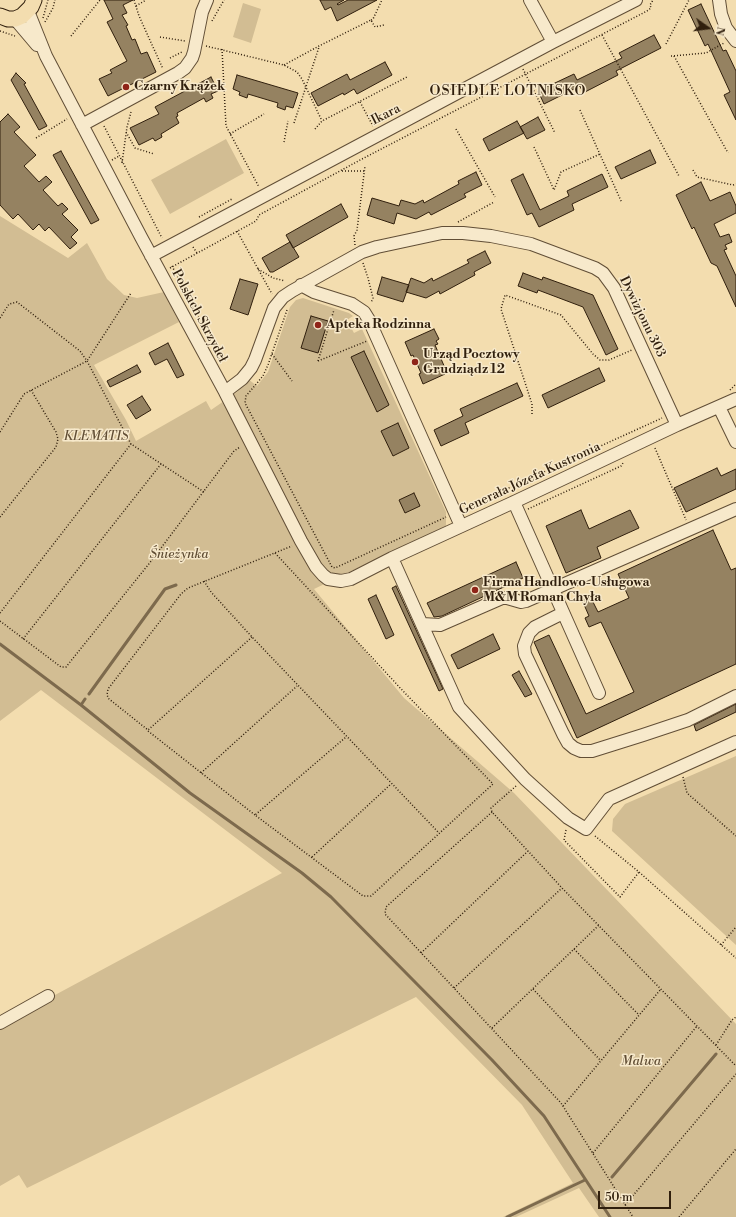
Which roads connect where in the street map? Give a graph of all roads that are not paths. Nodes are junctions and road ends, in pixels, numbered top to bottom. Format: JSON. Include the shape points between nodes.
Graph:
{"nodes":[{"id":1,"x":207,"y":0,"type":"edge"},
{"id":2,"x":530,"y":0,"type":"edge"},
{"id":3,"x":636,"y":0,"type":"edge"},
{"id":4,"x":719,"y":0,"type":"edge"},
{"id":5,"x":26,"y":10,"type":"edge"},
{"id":6,"x":0,"y":16,"type":"edge"},
{"id":7,"x":734,"y":39,"type":"edge"},
{"id":8,"x":553,"y":42,"type":"junction"},
{"id":9,"x":82,"y":125,"type":"junction"},
{"id":10,"x":151,"y":256,"type":"junction"},
{"id":11,"x":301,"y":285,"type":"junction"},
{"id":12,"x":225,"y":392,"type":"junction"},
{"id":13,"x":736,"y":399,"type":"edge"},
{"id":14,"x":719,"y":407,"type":"junction"},
{"id":15,"x":677,"y":425,"type":"junction"},
{"id":16,"x":736,"y":442,"type":"edge"},
{"id":17,"x":514,"y":502,"type":"junction"},
{"id":18,"x":736,"y":509,"type":"edge"},
{"id":19,"x":461,"y":526,"type":"junction"},
{"id":20,"x":392,"y":558,"type":"junction"},
{"id":21,"x":336,"y":581,"type":"joint"},
{"id":22,"x":553,"y":590,"type":"junction"},
{"id":23,"x":563,"y":613,"type":"junction"},
{"id":24,"x":422,"y":624,"type":"junction"},
{"id":25,"x":599,"y":693,"type":"dead end"},
{"id":26,"x":736,"y":696,"type":"edge"},
{"id":27,"x":736,"y":742,"type":"edge"},
{"id":28,"x":48,"y":996,"type":"dead end"},
{"id":29,"x":0,"y":1023,"type":"edge"}],
"edges":[{"from":1,"to":9,"type":"street","via":[[189,63],[178,73]]},
{"from":2,"to":8,"type":"street"},
{"from":3,"to":8,"type":"street","name":"Ikara"},
{"from":4,"to":7,"type":"street","via":[[726,28]]},
{"from":5,"to":6,"type":"main road","via":[[8,19]]},
{"from":5,"to":9,"type":"street","name":"Polskich Skrzydeł","via":[[46,56]]},
{"from":8,"to":10,"type":"street","name":"Ikara"},
{"from":9,"to":10,"type":"street","name":"Polskich Skrzydeł"},
{"from":10,"to":12,"type":"street","name":"Polskich Skrzydeł"},
{"from":11,"to":12,"type":"street","name":"Dywizjonu 303","via":[[277,303],[255,360],[242,379]]},
{"from":11,"to":15,"type":"street","name":"Dywizjonu 303","via":[[377,247],[442,233],[491,236],[531,244],[603,273],[614,288]]},
{"from":11,"to":19,"type":"street","via":[[314,292],[352,304],[369,320]]},
{"from":12,"to":21,"type":"street","name":"Polskich Skrzydeł","via":[[316,566],[328,579]]},
{"from":13,"to":14,"type":"street","name":"Generała Józefa Kustronia"},
{"from":14,"to":15,"type":"street","name":"Generała Józefa Kustronia"},
{"from":14,"to":16,"type":"street"},
{"from":15,"to":17,"type":"street","name":"Generała Józefa Kustronia"},
{"from":17,"to":19,"type":"street","name":"Generała Józefa Kustronia"},
{"from":17,"to":22,"type":"street"},
{"from":18,"to":22,"type":"street"},
{"from":19,"to":20,"type":"street","name":"Generała Józefa Kustronia"},
{"from":20,"to":21,"type":"street","name":"Generała Józefa Kustronia","via":[[351,579]]},
{"from":20,"to":24,"type":"street"},
{"from":22,"to":23,"type":"street"},
{"from":22,"to":24,"type":"street","via":[[521,602],[502,598],[440,625]]},
{"from":23,"to":25,"type":"street"},
{"from":23,"to":26,"type":"street","via":[[535,627],[529,633],[524,646],[525,654],[563,734],[574,748],[592,751],[636,737],[688,720]]},
{"from":24,"to":27,"type":"street","via":[[459,707],[525,779],[568,818],[586,829],[610,799]]},
{"from":28,"to":29,"type":"street"}]}
